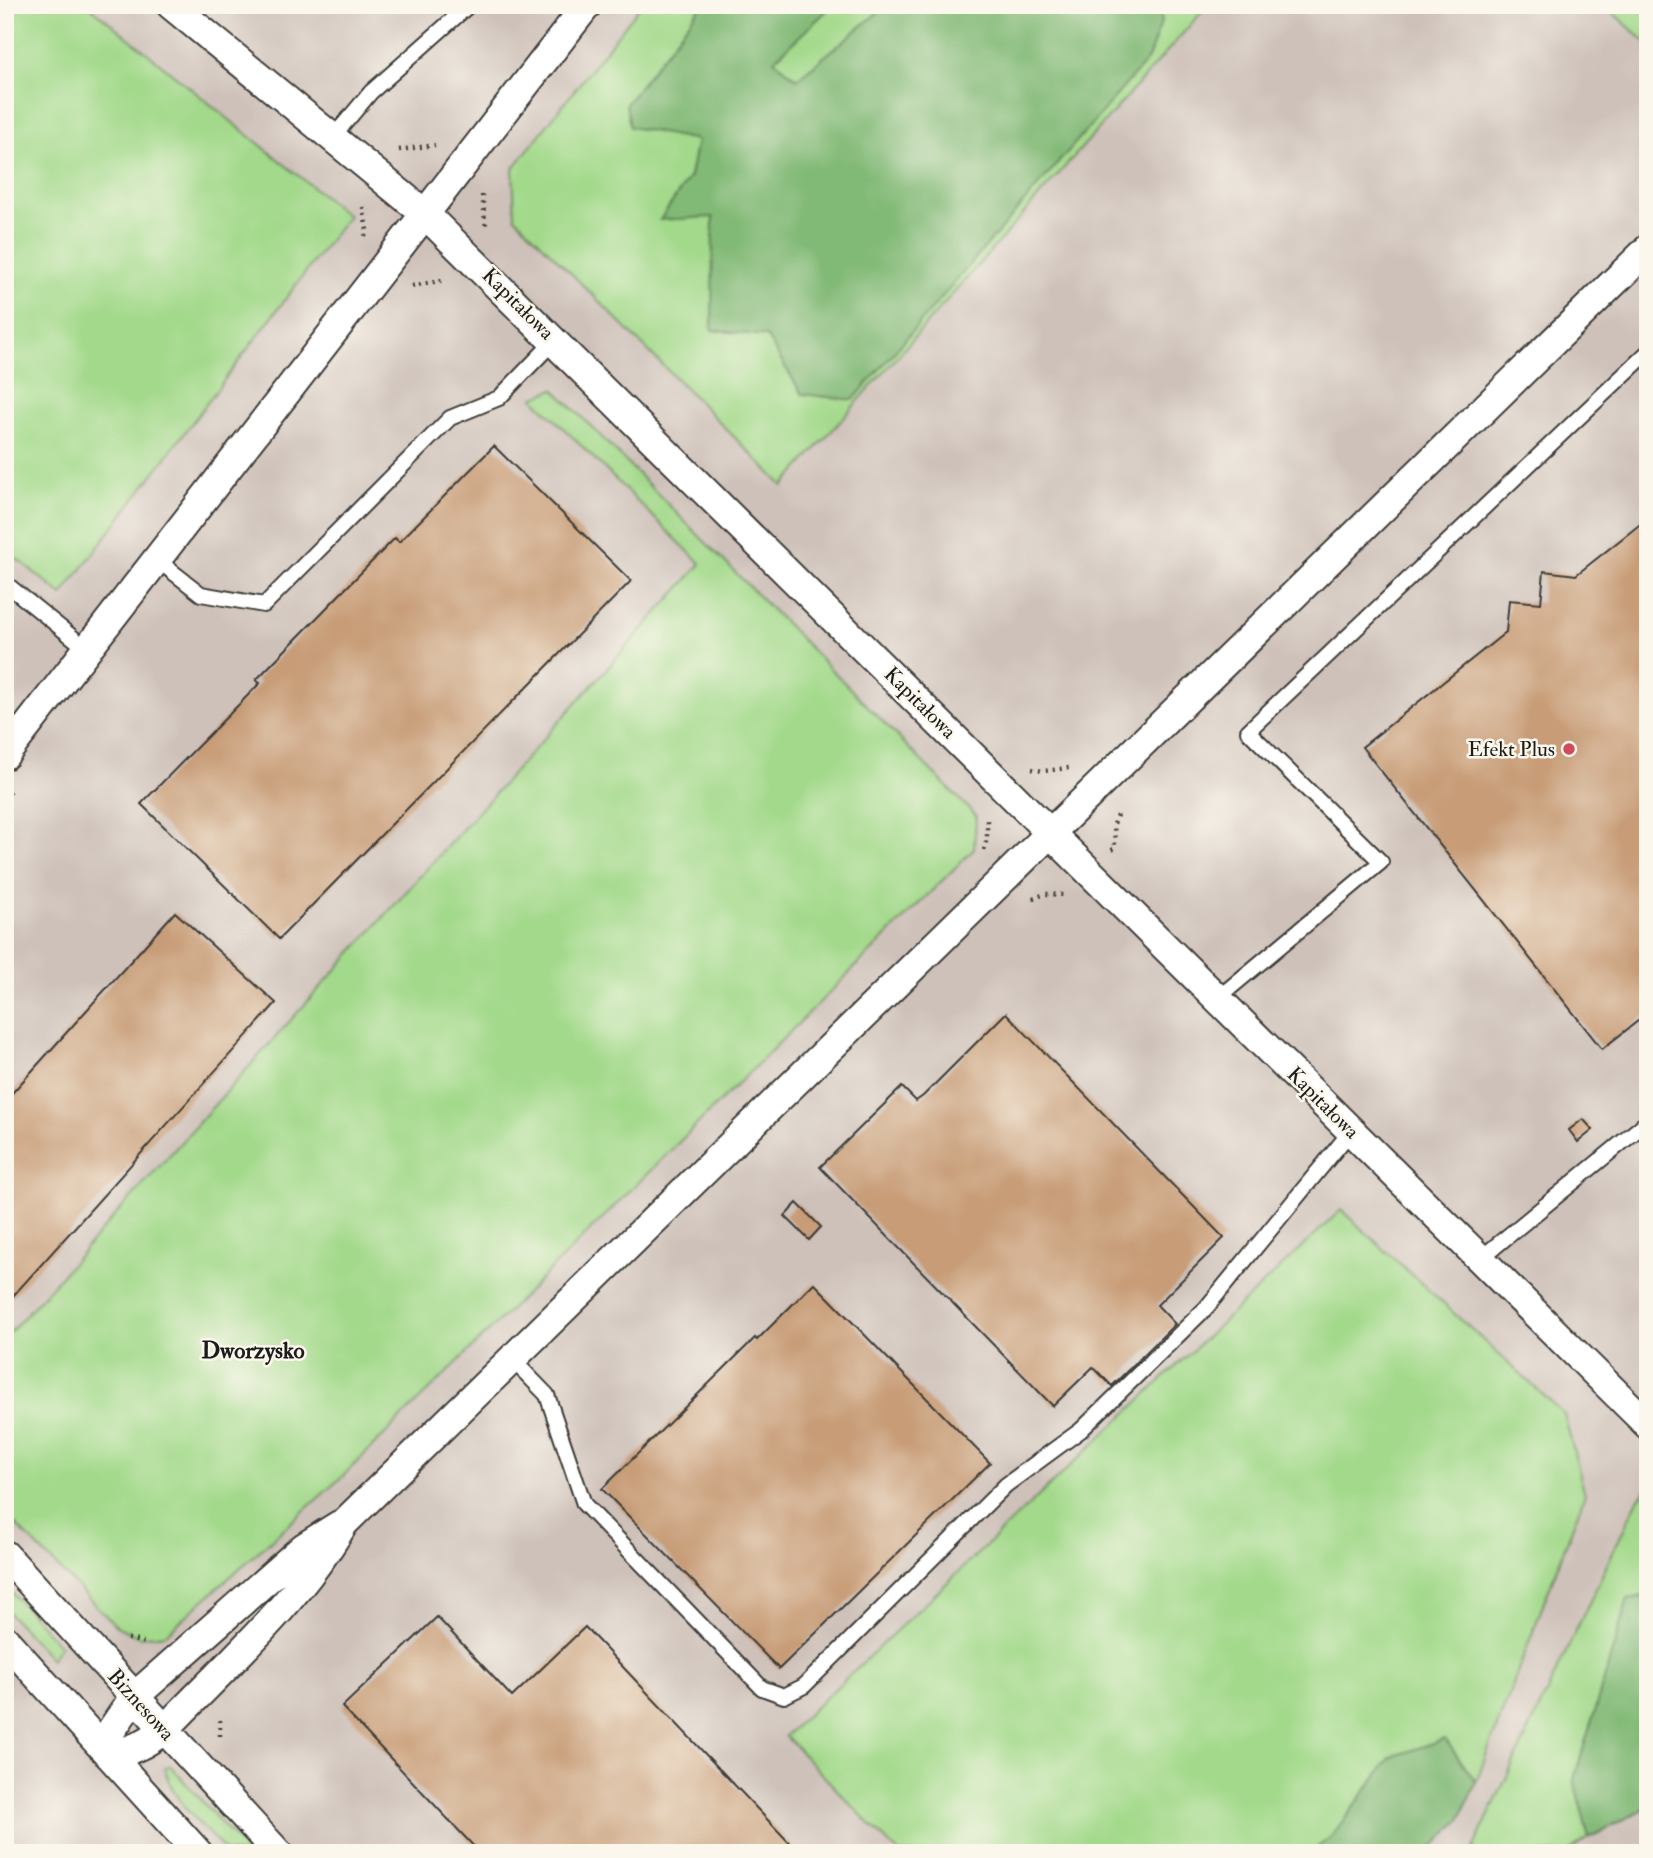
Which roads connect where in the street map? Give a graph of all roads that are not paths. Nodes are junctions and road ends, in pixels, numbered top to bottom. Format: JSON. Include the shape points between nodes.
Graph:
{"nodes":[{"id":1,"x":171,"y":5,"type":"edge"},
{"id":2,"x":469,"y":5,"type":"edge"},
{"id":3,"x":587,"y":5,"type":"edge"},
{"id":4,"x":333,"y":137,"type":"junction"},
{"id":5,"x":424,"y":213,"type":"junction"},
{"id":6,"x":1648,"y":248,"type":"edge"},
{"id":7,"x":554,"y":341,"type":"junction"},
{"id":8,"x":1648,"y":352,"type":"edge"},
{"id":9,"x":156,"y":559,"type":"junction"},
{"id":10,"x":5,"y":583,"type":"edge"},
{"id":11,"x":87,"y":649,"type":"junction"},
{"id":12,"x":5,"y":755,"type":"edge"},
{"id":13,"x":1051,"y":832,"type":"junction"},
{"id":14,"x":1218,"y":998,"type":"junction"},
{"id":15,"x":1648,"y":1121,"type":"edge"},
{"id":16,"x":1351,"y":1130,"type":"junction"},
{"id":17,"x":1480,"y":1259,"type":"junction"},
{"id":18,"x":512,"y":1359,"type":"junction"},
{"id":19,"x":1648,"y":1425,"type":"edge"},
{"id":20,"x":344,"y":1523,"type":"junction"},
{"id":21,"x":5,"y":1555,"type":"edge"},
{"id":22,"x":5,"y":1640,"type":"edge"},
{"id":23,"x":134,"y":1697,"type":"junction"},
{"id":24,"x":164,"y":1730,"type":"junction"},
{"id":25,"x":108,"y":1754,"type":"junction"},
{"id":26,"x":198,"y":1853,"type":"edge"},
{"id":27,"x":278,"y":1853,"type":"edge"}],
"edges":[{"from":1,"to":4,"type":"street","name":"Kapitałowa"},
{"from":2,"to":4,"type":"lane","via":[[371,92]]},
{"from":3,"to":5,"type":"street"},
{"from":4,"to":5,"type":"street","name":"Kapitałowa"},
{"from":5,"to":7,"type":"street","name":"Kapitałowa"},
{"from":5,"to":9,"type":"street"},
{"from":6,"to":13,"type":"street"},
{"from":7,"to":9,"type":"lane","via":[[499,398],[450,418],[264,605],[201,594]]},
{"from":7,"to":13,"type":"street","name":"Kapitałowa"},
{"from":8,"to":14,"type":"lane","via":[[1248,731],[1381,862]]},
{"from":9,"to":11,"type":"street"},
{"from":10,"to":11,"type":"lane"},
{"from":11,"to":12,"type":"street"},
{"from":13,"to":14,"type":"street","name":"Kapitałowa"},
{"from":13,"to":18,"type":"street"},
{"from":14,"to":16,"type":"street","name":"Kapitałowa"},
{"from":15,"to":17,"type":"lane"},
{"from":16,"to":17,"type":"street","name":"Kapitałowa"},
{"from":16,"to":18,"type":"lane","via":[[1206,1308],[1082,1430],[1006,1485],[804,1686],[784,1696],[762,1688],[584,1504],[547,1395]]},
{"from":17,"to":19,"type":"street","name":"Kapitałowa"},
{"from":18,"to":20,"type":"street"},
{"from":20,"to":23,"type":"street","via":[[304,1547]]},
{"from":20,"to":24,"type":"street","via":[[286,1602]]},
{"from":21,"to":23,"type":"street","name":"Biznesowa"},
{"from":22,"to":25,"type":"street"},
{"from":23,"to":24,"type":"street","name":"Biznesowa"},
{"from":23,"to":25,"type":"street","via":[[110,1732]]},
{"from":24,"to":25,"type":"street","via":[[129,1752]]},
{"from":24,"to":27,"type":"street","name":"Biznesowa"},
{"from":25,"to":26,"type":"street"}]}
